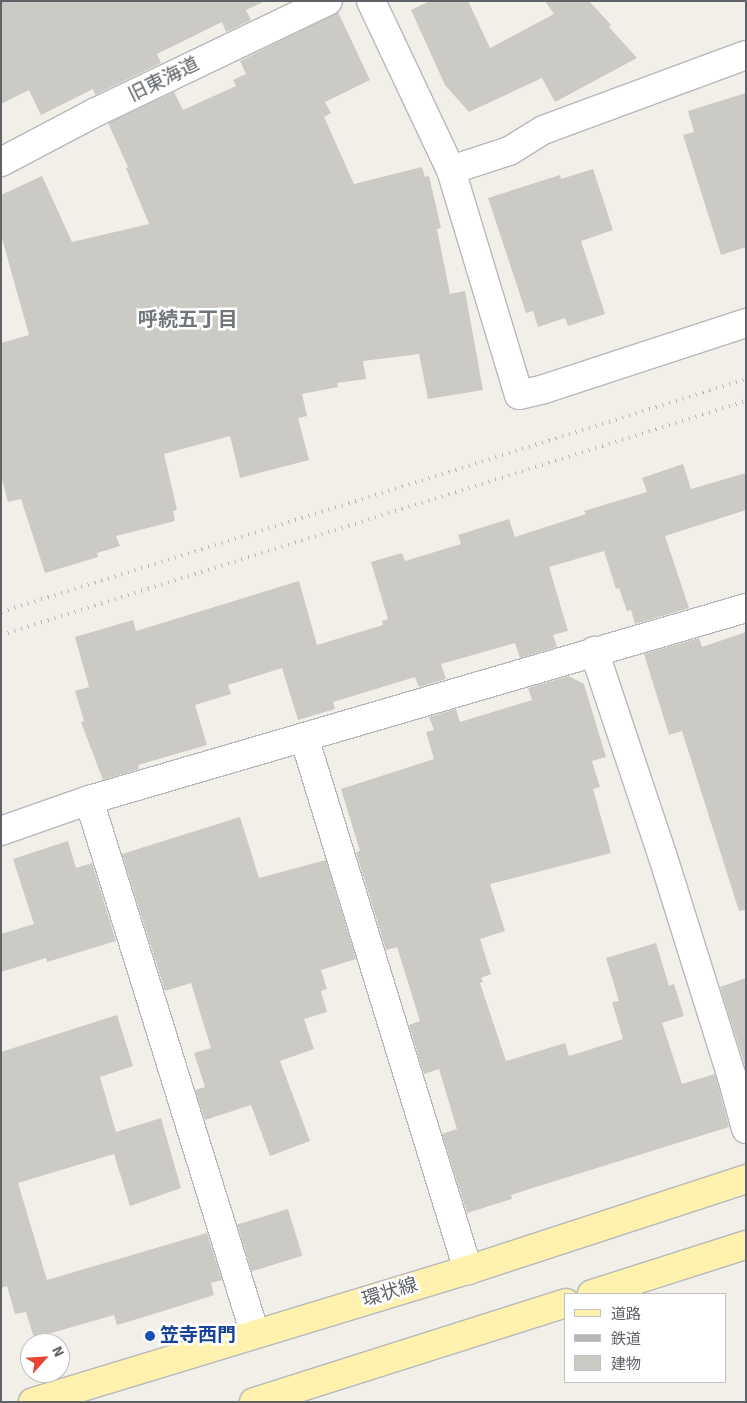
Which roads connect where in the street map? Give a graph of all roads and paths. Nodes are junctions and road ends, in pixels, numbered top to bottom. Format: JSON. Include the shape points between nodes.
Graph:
{"nodes":[{"id":1,"x":328,"y":1,"type":"edge"},
{"id":2,"x":371,"y":1,"type":"edge"},
{"id":3,"x":746,"y":54,"type":"edge"},
{"id":4,"x":1,"y":162,"type":"edge"},
{"id":5,"x":451,"y":170,"type":"junction"},
{"id":6,"x":746,"y":322,"type":"edge"},
{"id":7,"x":746,"y":608,"type":"edge"},
{"id":8,"x":594,"y":651,"type":"junction"},
{"id":9,"x":304,"y":737,"type":"junction"},
{"id":10,"x":90,"y":800,"type":"junction"},
{"id":11,"x":1,"y":831,"type":"edge"},
{"id":12,"x":746,"y":1129,"type":"edge"},
{"id":13,"x":746,"y":1179,"type":"edge"},
{"id":14,"x":746,"y":1245,"type":"edge"},
{"id":15,"x":468,"y":1270,"type":"junction"},
{"id":16,"x":595,"y":1293,"type":"edge"},
{"id":17,"x":564,"y":1303,"type":"edge"},
{"id":18,"x":255,"y":1334,"type":"junction"},
{"id":19,"x":262,"y":1401,"type":"edge"},
{"id":20,"x":33,"y":1402,"type":"edge"}],
"edges":[{"from":1,"to":4,"type":"street","name":"旧東海道","via":[[96,112]]},
{"from":2,"to":5,"type":"street"},
{"from":3,"to":5,"type":"street","via":[[543,130],[509,152]]},
{"from":5,"to":6,"type":"street","via":[[518,395]]},
{"from":7,"to":8,"type":"street"},
{"from":8,"to":9,"type":"street"},
{"from":8,"to":12,"type":"street","via":[[662,854]]},
{"from":9,"to":10,"type":"street"},
{"from":9,"to":15,"type":"street"},
{"from":10,"to":11,"type":"street"},
{"from":10,"to":18,"type":"street"},
{"from":13,"to":15,"type":"main road","name":"環状線"},
{"from":14,"to":16,"type":"main road"},
{"from":15,"to":18,"type":"main road","name":"環状線"},
{"from":17,"to":19,"type":"main road"},
{"from":18,"to":20,"type":"main road","name":"環状線"}]}
